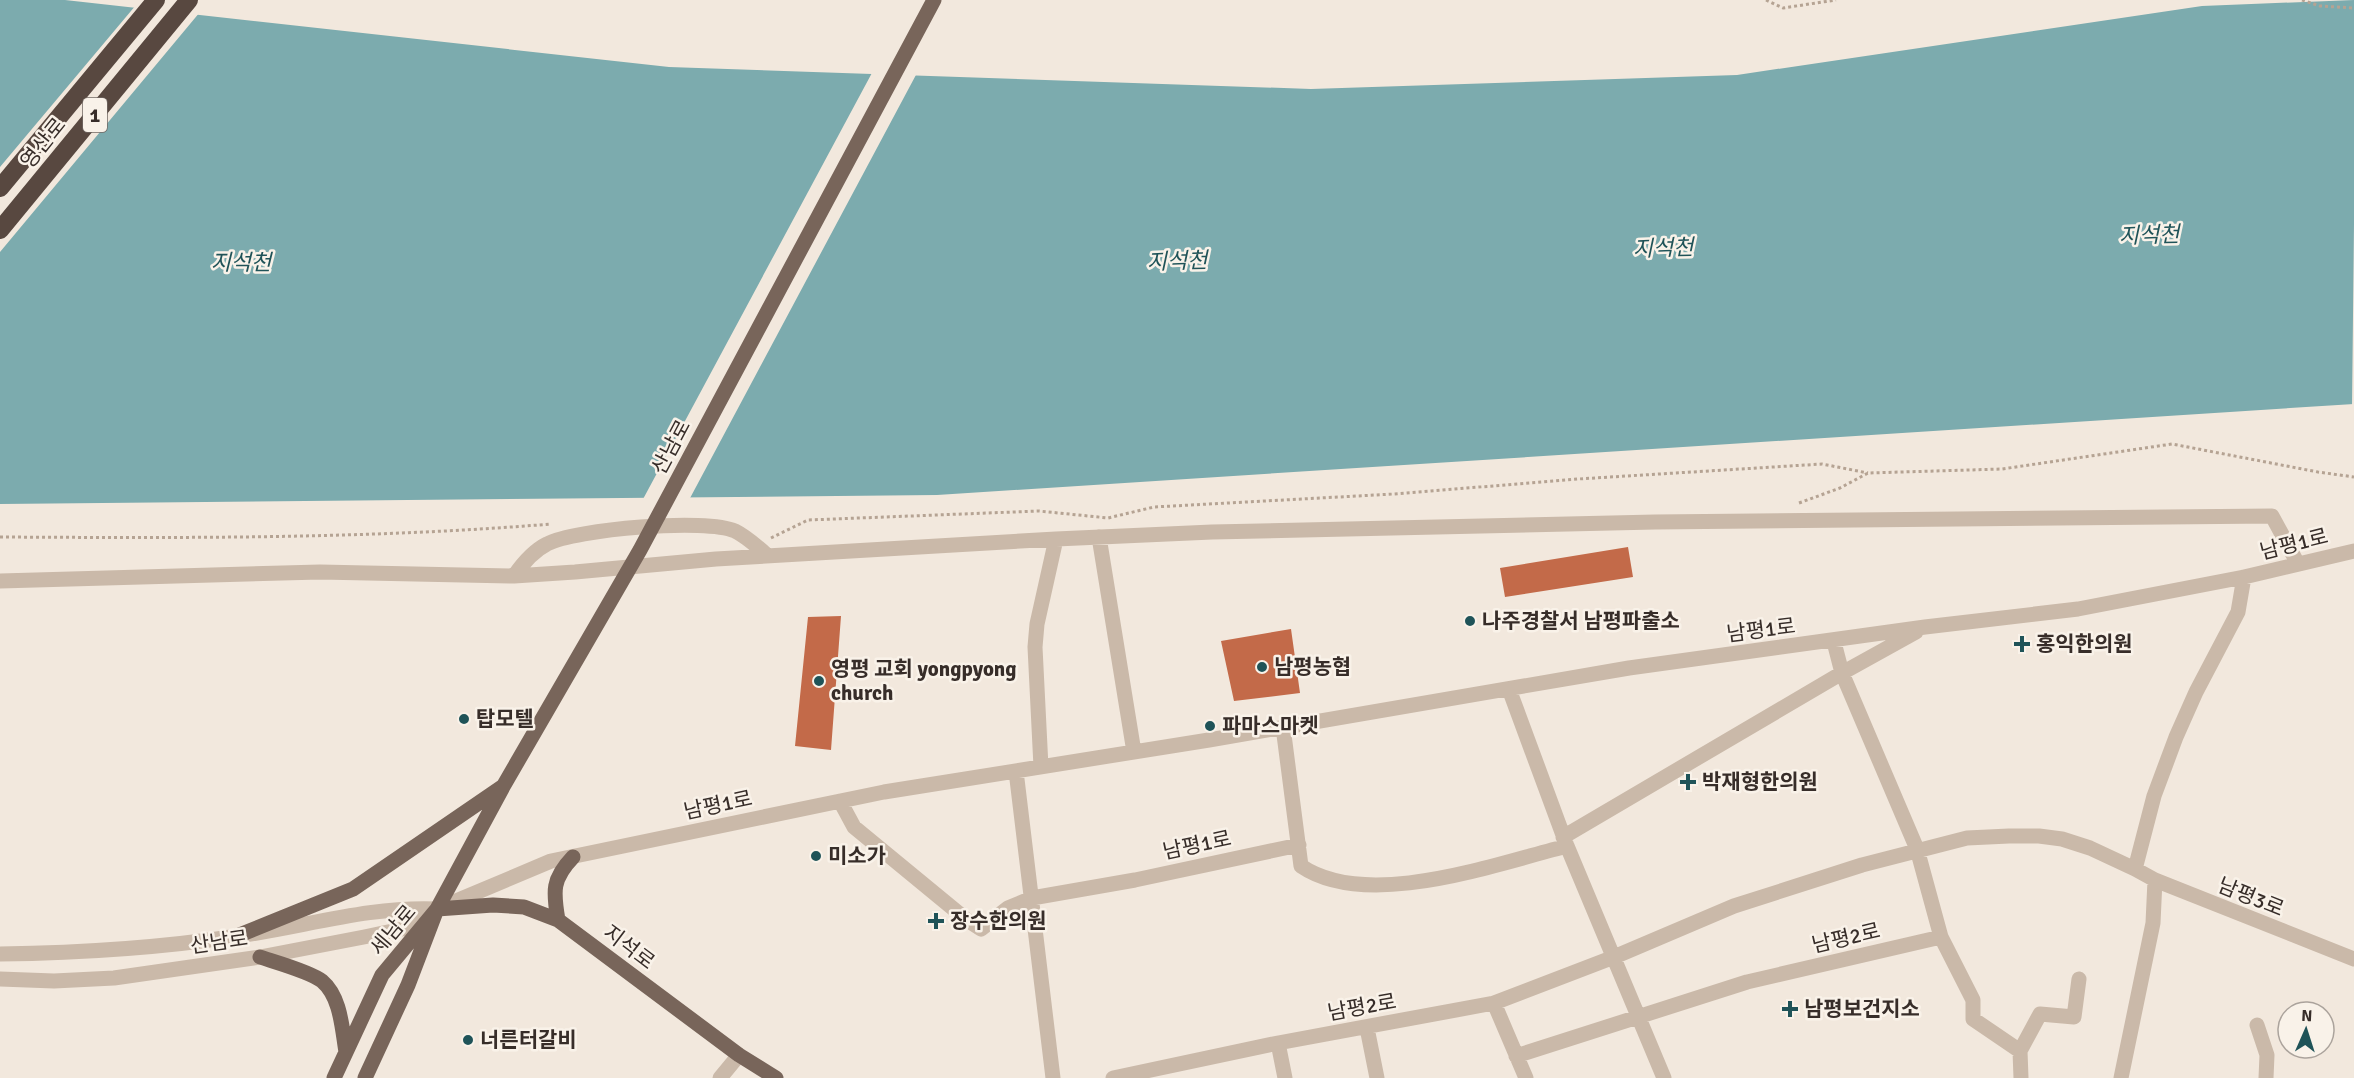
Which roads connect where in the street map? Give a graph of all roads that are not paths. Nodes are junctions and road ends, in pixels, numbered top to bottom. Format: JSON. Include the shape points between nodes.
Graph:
{"nodes":[{"id":1,"x":156,"y":0,"type":"edge"},
{"id":2,"x":189,"y":0,"type":"edge"},
{"id":3,"x":934,"y":0,"type":"edge"},
{"id":4,"x":0,"y":188,"type":"edge"},
{"id":5,"x":0,"y":230,"type":"edge"},
{"id":6,"x":1099,"y":537,"type":"junction"},
{"id":7,"x":1056,"y":539,"type":"junction"},
{"id":8,"x":2354,"y":551,"type":"edge"},
{"id":9,"x":768,"y":556,"type":"junction"},
{"id":10,"x":2298,"y":564,"type":"junction"},
{"id":11,"x":630,"y":567,"type":"junction"},
{"id":12,"x":514,"y":576,"type":"junction"},
{"id":13,"x":2244,"y":577,"type":"junction"},
{"id":14,"x":0,"y":581,"type":"edge"},
{"id":15,"x":1924,"y":627,"type":"junction"},
{"id":16,"x":1834,"y":642,"type":"junction"},
{"id":17,"x":1842,"y":673,"type":"junction"},
{"id":18,"x":1509,"y":689,"type":"junction"},
{"id":19,"x":1283,"y":727,"type":"junction"},
{"id":20,"x":1134,"y":752,"type":"junction"},
{"id":21,"x":1041,"y":767,"type":"junction"},
{"id":22,"x":1016,"y":771,"type":"junction"},
{"id":23,"x":504,"y":785,"type":"junction"},
{"id":24,"x":840,"y":801,"type":"junction"},
{"id":25,"x":1565,"y":842,"type":"junction"},
{"id":26,"x":1299,"y":845,"type":"junction"},
{"id":27,"x":1917,"y":849,"type":"junction"},
{"id":28,"x":573,"y":857,"type":"junction"},
{"id":29,"x":2135,"y":868,"type":"junction"},
{"id":30,"x":2155,"y":880,"type":"junction"},
{"id":31,"x":1032,"y":898,"type":"junction"},
{"id":32,"x":437,"y":909,"type":"junction"},
{"id":33,"x":558,"y":920,"type":"junction"},
{"id":34,"x":237,"y":936,"type":"junction"},
{"id":35,"x":1941,"y":937,"type":"junction"},
{"id":36,"x":0,"y":954,"type":"edge"},
{"id":37,"x":260,"y":957,"type":"junction"},
{"id":38,"x":1614,"y":957,"type":"junction"},
{"id":39,"x":2354,"y":959,"type":"edge"},
{"id":40,"x":2079,"y":979,"type":"dead end"},
{"id":41,"x":0,"y":980,"type":"edge"},
{"id":42,"x":1494,"y":1003,"type":"junction"},
{"id":43,"x":1639,"y":1018,"type":"junction"},
{"id":44,"x":2257,"y":1025,"type":"dead end"},
{"id":45,"x":1367,"y":1028,"type":"junction"},
{"id":46,"x":1278,"y":1043,"type":"junction"},
{"id":47,"x":2020,"y":1051,"type":"junction"},
{"id":48,"x":346,"y":1052,"type":"junction"},
{"id":49,"x":739,"y":1055,"type":"junction"},
{"id":50,"x":1516,"y":1056,"type":"junction"},
{"id":51,"x":1142,"y":1075,"type":"edge"},
{"id":52,"x":334,"y":1078,"type":"edge"},
{"id":53,"x":365,"y":1078,"type":"edge"},
{"id":54,"x":720,"y":1078,"type":"edge"},
{"id":55,"x":776,"y":1078,"type":"edge"},
{"id":56,"x":1053,"y":1078,"type":"edge"},
{"id":57,"x":1113,"y":1078,"type":"edge"},
{"id":58,"x":1285,"y":1078,"type":"edge"},
{"id":59,"x":1377,"y":1078,"type":"edge"},
{"id":60,"x":1526,"y":1078,"type":"edge"},
{"id":61,"x":1664,"y":1078,"type":"edge"},
{"id":62,"x":2021,"y":1078,"type":"edge"},
{"id":63,"x":2121,"y":1078,"type":"edge"},
{"id":64,"x":2266,"y":1078,"type":"edge"}],
"edges":[{"from":1,"to":4,"type":"highway","name":"영산로","number":"1"},
{"from":2,"to":5,"type":"highway","name":"영산로","number":"1"},
{"from":3,"to":11,"type":"main road","name":"산남로"},
{"from":6,"to":7,"type":"street"},
{"from":6,"to":10,"type":"street","via":[[1655,522],[2272,516]]},
{"from":6,"to":20,"type":"street"},
{"from":7,"to":9,"type":"street"},
{"from":7,"to":21,"type":"street","via":[[1035,647]]},
{"from":8,"to":10,"type":"street","name":"남평1로"},
{"from":9,"to":11,"type":"street"},
{"from":9,"to":12,"type":"street","via":[[734,531],[720,527],[618,529],[548,543],[527,558]]},
{"from":10,"to":13,"type":"street","name":"남평1로"},
{"from":11,"to":12,"type":"street"},
{"from":11,"to":23,"type":"main road","name":"산남로"},
{"from":12,"to":14,"type":"street","via":[[320,572]]},
{"from":13,"to":15,"type":"street","name":"남평1로","via":[[2078,609]]},
{"from":13,"to":29,"type":"street","name":"남평1로","via":[[2238,612],[2172,747]]},
{"from":15,"to":16,"type":"street","name":"남평1로"},
{"from":15,"to":17,"type":"street"},
{"from":16,"to":17,"type":"street"},
{"from":16,"to":18,"type":"street","name":"남평1로","via":[[1629,668]]},
{"from":17,"to":25,"type":"street"},
{"from":17,"to":27,"type":"street"},
{"from":18,"to":19,"type":"street","name":"남평1로"},
{"from":18,"to":25,"type":"street"},
{"from":19,"to":20,"type":"street","name":"남평1로"},
{"from":19,"to":26,"type":"street"},
{"from":20,"to":21,"type":"street","name":"남평1로"},
{"from":21,"to":22,"type":"street","name":"남평1로"},
{"from":22,"to":24,"type":"street","name":"남평1로"},
{"from":22,"to":31,"type":"street"},
{"from":23,"to":32,"type":"main road","name":"산남로"},
{"from":23,"to":34,"type":"main road","via":[[353,889]]},
{"from":24,"to":28,"type":"street","name":"남평1로"},
{"from":24,"to":31,"type":"street","name":"남평1로","via":[[854,827],[981,929],[1008,908]]},
{"from":25,"to":26,"type":"street","via":[[1426,882],[1382,887],[1313,874],[1301,866]]},
{"from":25,"to":38,"type":"street"},
{"from":26,"to":31,"type":"street","name":"남평1로"},
{"from":27,"to":29,"type":"street","name":"남평2로","via":[[1967,838],[2038,836],[2090,848]]},
{"from":27,"to":35,"type":"street"},
{"from":27,"to":38,"type":"street","name":"남평2로","via":[[1734,906]]},
{"from":28,"to":32,"type":"street","name":"남평1로","via":[[551,861]]},
{"from":28,"to":33,"type":"main road","via":[[555,885]]},
{"from":29,"to":30,"type":"street","name":"남평3로"},
{"from":30,"to":39,"type":"street","name":"남평3로"},
{"from":30,"to":63,"type":"street","via":[[2153,923]]},
{"from":31,"to":56,"type":"street"},
{"from":32,"to":33,"type":"main road","name":"지석로","via":[[524,907]]},
{"from":32,"to":34,"type":"street","name":"산남로","via":[[373,912]]},
{"from":32,"to":37,"type":"street","name":"산남로","via":[[402,929]]},
{"from":32,"to":48,"type":"main road","name":"세남로","via":[[382,975]]},
{"from":32,"to":53,"type":"main road","name":"세남로","via":[[408,985]]},
{"from":33,"to":49,"type":"main road","name":"지석로"},
{"from":34,"to":36,"type":"street","name":"산남로","via":[[99,951]]},
{"from":35,"to":43,"type":"street","name":"남평2로","via":[[1747,982]]},
{"from":35,"to":47,"type":"street","via":[[1973,1000],[1973,1018]]},
{"from":37,"to":41,"type":"street","name":"산남로","via":[[114,978]]},
{"from":37,"to":48,"type":"main road","via":[[321,980],[332,992]]},
{"from":38,"to":42,"type":"street","name":"남평2로"},
{"from":38,"to":43,"type":"street"},
{"from":40,"to":47,"type":"street","via":[[2074,1017],[2040,1014]]},
{"from":42,"to":45,"type":"street","name":"남평2로"},
{"from":42,"to":50,"type":"street"},
{"from":43,"to":50,"type":"street","name":"남평2로"},
{"from":43,"to":61,"type":"street"},
{"from":44,"to":64,"type":"street","via":[[2267,1055]]},
{"from":45,"to":46,"type":"street","name":"남평2로"},
{"from":45,"to":59,"type":"street"},
{"from":46,"to":51,"type":"street","name":"남평2로"},
{"from":46,"to":58,"type":"street"},
{"from":47,"to":62,"type":"street"},
{"from":48,"to":52,"type":"main road","name":"세남로"},
{"from":49,"to":54,"type":"street"},
{"from":49,"to":55,"type":"main road","name":"지석로"},
{"from":50,"to":60,"type":"street"},
{"from":51,"to":57,"type":"street","name":"남평2로"}]}
